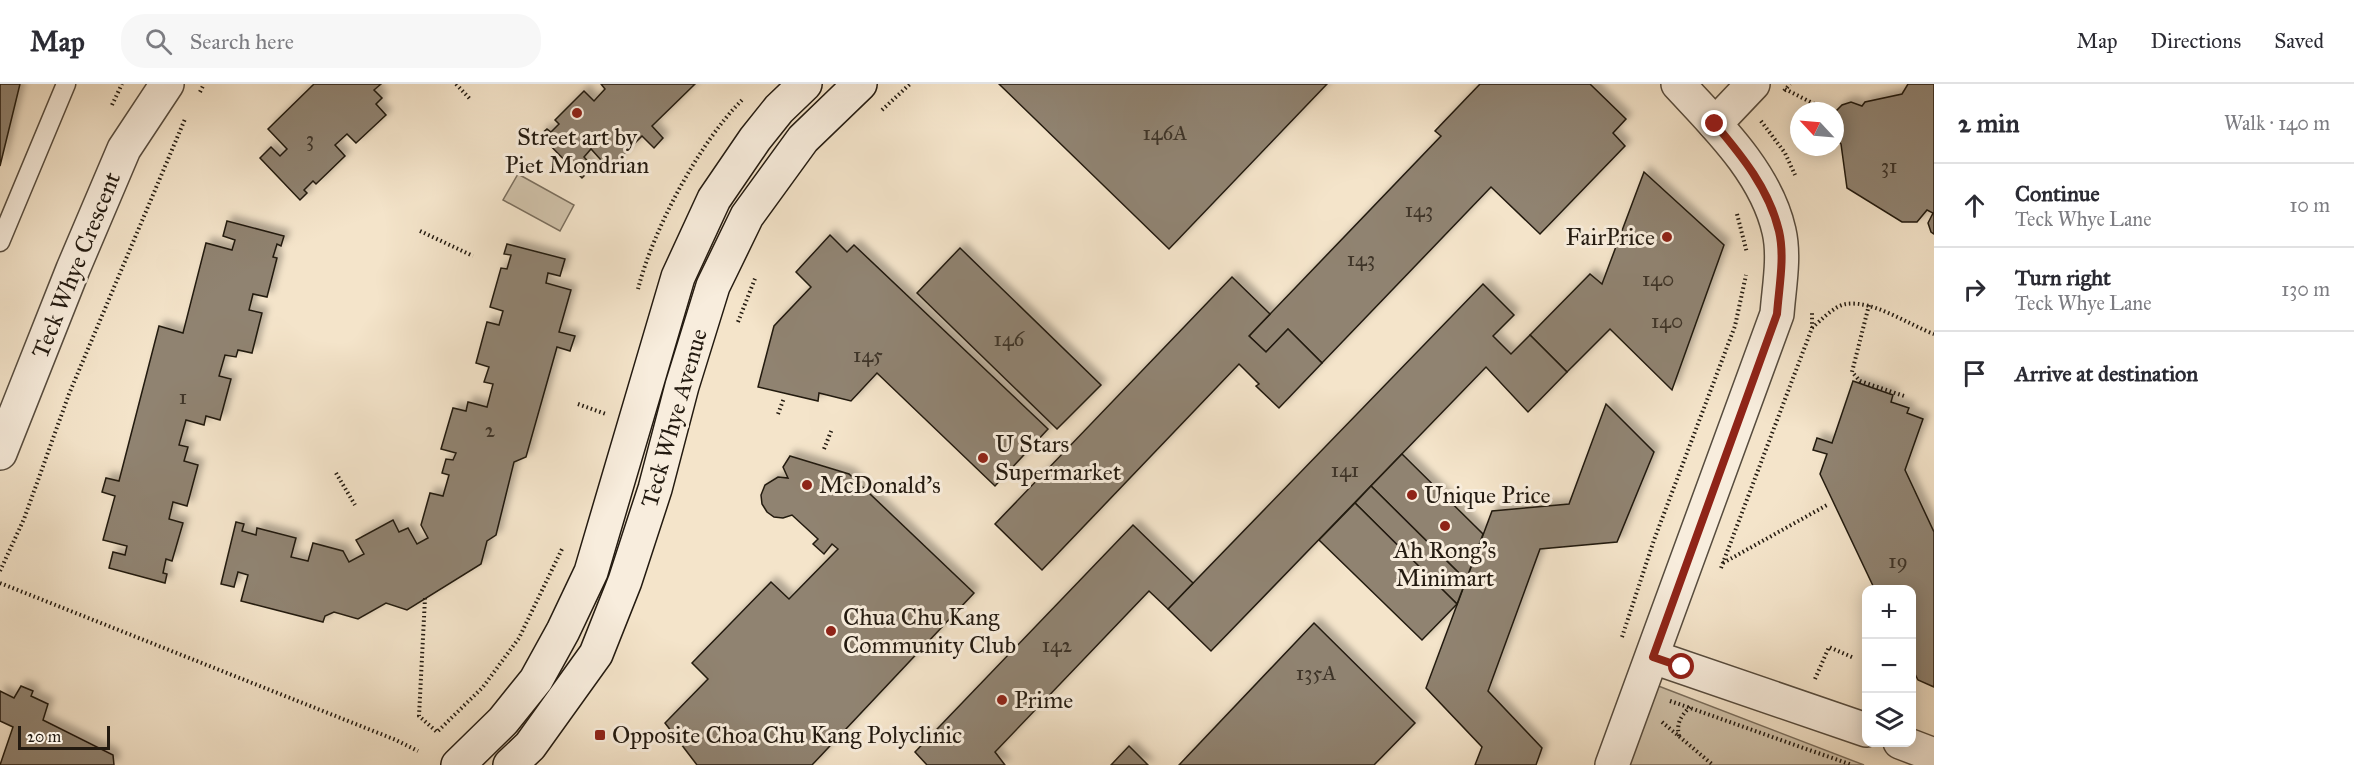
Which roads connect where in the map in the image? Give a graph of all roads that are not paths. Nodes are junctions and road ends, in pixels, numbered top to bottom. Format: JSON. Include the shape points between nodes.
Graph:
{"nodes":[{"id":1,"x":66,"y":84,"type":"edge"},
{"id":2,"x":167,"y":84,"type":"edge"},
{"id":3,"x":805,"y":84,"type":"edge"},
{"id":4,"x":860,"y":84,"type":"edge"},
{"id":5,"x":1678,"y":84,"type":"edge"},
{"id":6,"x":1753,"y":84,"type":"edge"},
{"id":7,"x":1715,"y":124,"type":"junction"},
{"id":8,"x":0,"y":242,"type":"edge"},
{"id":9,"x":0,"y":453,"type":"edge"},
{"id":10,"x":1653,"y":657,"type":"junction"},
{"id":11,"x":1862,"y":729,"type":"edge"},
{"id":12,"x":1913,"y":747,"type":"edge"},
{"id":13,"x":1934,"y":755,"type":"edge"},
{"id":14,"x":458,"y":765,"type":"edge"},
{"id":15,"x":510,"y":765,"type":"edge"},
{"id":16,"x":1612,"y":765,"type":"edge"}],
"edges":[{"from":1,"to":8,"type":"lane"},
{"from":2,"to":9,"type":"main road","name":"Teck Whye Crescent","via":[[124,149]]},
{"from":3,"to":14,"type":"main road","name":"Teck Whye Avenue","via":[[779,109],[714,200],[678,276],[591,572],[563,631],[536,680],[503,721]]},
{"from":4,"to":15,"type":"main road","name":"Teck Whye Avenue","via":[[803,139],[747,216],[713,286],[655,489],[596,654],[537,737]]},
{"from":5,"to":7,"type":"main road"},
{"from":6,"to":7,"type":"main road"},
{"from":7,"to":10,"type":"main road","via":[[1757,180],[1779,231],[1781,276],[1777,314]]},
{"from":10,"to":11,"type":"main road"},
{"from":10,"to":16,"type":"main road"},
{"from":12,"to":13,"type":"main road"}]}
